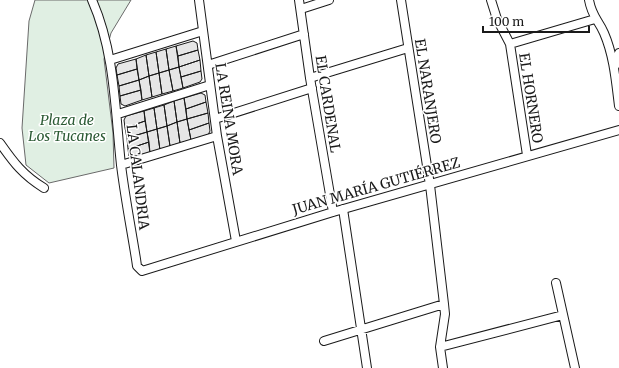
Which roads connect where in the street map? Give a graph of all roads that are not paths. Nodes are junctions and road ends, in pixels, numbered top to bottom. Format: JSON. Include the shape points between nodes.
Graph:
{"nodes":[{"id":1,"x":92,"y":0,"type":"edge"},
{"id":2,"x":199,"y":0,"type":"edge"},
{"id":3,"x":299,"y":0,"type":"edge"},
{"id":4,"x":329,"y":0,"type":"edge"},
{"id":5,"x":401,"y":0,"type":"edge"},
{"id":6,"x":491,"y":0,"type":"edge"},
{"id":7,"x":589,"y":0,"type":"edge"},
{"id":8,"x":301,"y":9,"type":"junction"},
{"id":9,"x":595,"y":19,"type":"junction"},
{"id":10,"x":203,"y":31,"type":"junction"},
{"id":11,"x":304,"y":34,"type":"junction"},
{"id":12,"x":510,"y":44,"type":"junction"},
{"id":13,"x":408,"y":48,"type":"junction"},
{"id":14,"x":619,"y":53,"type":"edge"},
{"id":15,"x":110,"y":60,"type":"junction"},
{"id":16,"x":208,"y":65,"type":"junction"},
{"id":17,"x":615,"y":69,"type":"junction"},
{"id":18,"x":310,"y":78,"type":"junction"},
{"id":19,"x":210,"y":85,"type":"junction"},
{"id":20,"x":312,"y":88,"type":"junction"},
{"id":21,"x":619,"y":106,"type":"edge"},
{"id":22,"x":118,"y":114,"type":"junction"},
{"id":23,"x":215,"y":119,"type":"junction"},
{"id":24,"x":619,"y":130,"type":"edge"},
{"id":25,"x":217,"y":136,"type":"junction"},
{"id":26,"x":0,"y":143,"type":"edge"},
{"id":27,"x":527,"y":155,"type":"junction"},
{"id":28,"x":121,"y":165,"type":"junction"},
{"id":29,"x":430,"y":185,"type":"junction"},
{"id":30,"x":44,"y":188,"type":"dead end"},
{"id":31,"x":343,"y":209,"type":"junction"},
{"id":32,"x":333,"y":212,"type":"junction"},
{"id":33,"x":236,"y":241,"type":"junction"},
{"id":34,"x":142,"y":271,"type":"joint"},
{"id":35,"x":556,"y":283,"type":"dead end"},
{"id":36,"x":444,"y":304,"type":"junction"},
{"id":37,"x":563,"y":315,"type":"junction"},
{"id":38,"x":361,"y":329,"type":"junction"},
{"id":39,"x":324,"y":341,"type":"dead end"},
{"id":40,"x":440,"y":347,"type":"junction"},
{"id":41,"x":366,"y":368,"type":"edge"},
{"id":42,"x":444,"y":368,"type":"edge"},
{"id":43,"x":575,"y":368,"type":"edge"}],
"edges":[{"from":1,"to":15,"type":"street","name":"LA CALANDRIA","via":[[106,35]]},
{"from":2,"to":10,"type":"street","name":"LA REINA MORA"},
{"from":3,"to":8,"type":"street","name":"EL CARDENAL"},
{"from":4,"to":8,"type":"street"},
{"from":5,"to":13,"type":"street","name":"EL NARANJERO"},
{"from":6,"to":12,"type":"street","name":"EL HORNERO","via":[[497,19]]},
{"from":7,"to":9,"type":"street"},
{"from":8,"to":11,"type":"street","name":"EL CARDENAL"},
{"from":9,"to":12,"type":"street"},
{"from":9,"to":17,"type":"street","via":[[604,32]]},
{"from":10,"to":15,"type":"street"},
{"from":10,"to":16,"type":"street","name":"LA REINA MORA"},
{"from":11,"to":16,"type":"street"},
{"from":11,"to":18,"type":"street","name":"EL CARDENAL"},
{"from":12,"to":27,"type":"street","name":"EL HORNERO"},
{"from":13,"to":18,"type":"street"},
{"from":13,"to":29,"type":"street","name":"EL NARANJERO"},
{"from":14,"to":17,"type":"street"},
{"from":15,"to":22,"type":"street","name":"LA CALANDRIA"},
{"from":16,"to":19,"type":"street","name":"LA REINA MORA"},
{"from":17,"to":21,"type":"street"},
{"from":18,"to":20,"type":"street","name":"EL CARDENAL"},
{"from":19,"to":22,"type":"street"},
{"from":19,"to":23,"type":"street","name":"LA REINA MORA"},
{"from":20,"to":23,"type":"street"},
{"from":20,"to":32,"type":"street","name":"EL CARDENAL"},
{"from":22,"to":28,"type":"street","name":"LA CALANDRIA"},
{"from":23,"to":25,"type":"street","name":"LA REINA MORA"},
{"from":24,"to":27,"type":"street","name":"JUAN MARÍA GUTIÉRREZ"},
{"from":25,"to":28,"type":"street"},
{"from":25,"to":33,"type":"street","name":"LA REINA MORA"},
{"from":26,"to":30,"type":"street","via":[[14,165]]},
{"from":27,"to":29,"type":"street","name":"JUAN MARÍA GUTIÉRREZ"},
{"from":28,"to":34,"type":"street","name":"LA CALANDRIA","via":[[136,259]]},
{"from":29,"to":31,"type":"street","name":"JUAN MARÍA GUTIÉRREZ"},
{"from":29,"to":36,"type":"street","name":"EL NARANJERO"},
{"from":31,"to":32,"type":"street","name":"JUAN MARÍA GUTIÉRREZ"},
{"from":31,"to":38,"type":"street"},
{"from":32,"to":33,"type":"street","name":"JUAN MARÍA GUTIÉRREZ"},
{"from":33,"to":34,"type":"street","name":"JUAN MARÍA GUTIÉRREZ"},
{"from":35,"to":37,"type":"street"},
{"from":36,"to":38,"type":"street"},
{"from":36,"to":40,"type":"street","name":"EL NARANJERO"},
{"from":37,"to":40,"type":"street"},
{"from":37,"to":43,"type":"street"},
{"from":38,"to":39,"type":"street"},
{"from":38,"to":41,"type":"street"},
{"from":40,"to":42,"type":"street","name":"EL NARANJERO"}]}
